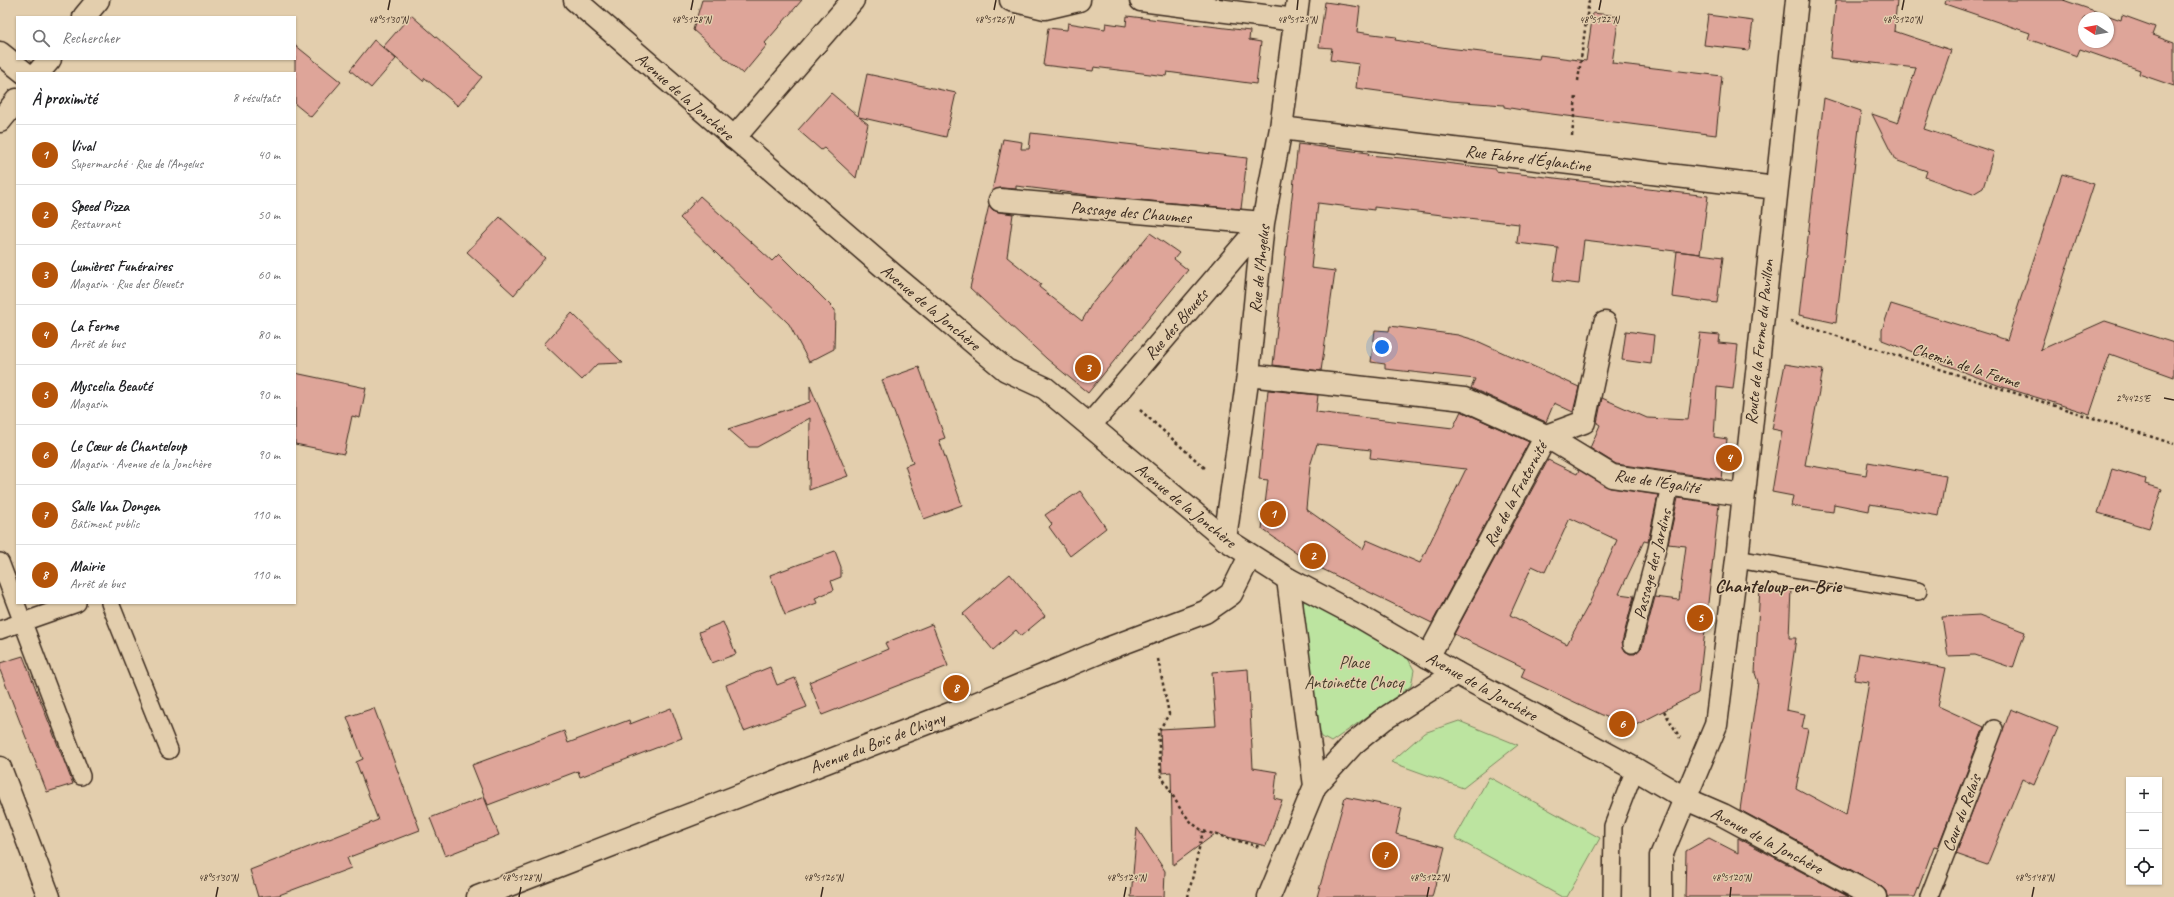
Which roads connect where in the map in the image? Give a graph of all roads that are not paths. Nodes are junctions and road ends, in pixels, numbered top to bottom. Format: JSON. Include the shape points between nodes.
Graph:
{"nodes":[{"id":1,"x":98,"y":0,"type":"edge"},
{"id":2,"x":575,"y":0,"type":"edge"},
{"id":3,"x":853,"y":0,"type":"edge"},
{"id":4,"x":1011,"y":0,"type":"edge"},
{"id":5,"x":1079,"y":0,"type":"edge"},
{"id":6,"x":1141,"y":0,"type":"edge"},
{"id":7,"x":1797,"y":0,"type":"edge"},
{"id":8,"x":1296,"y":10,"type":"edge"},
{"id":9,"x":85,"y":16,"type":"edge"},
{"id":10,"x":0,"y":53,"type":"edge"},
{"id":11,"x":49,"y":60,"type":"edge"},
{"id":12,"x":24,"y":72,"type":"edge"},
{"id":13,"x":39,"y":72,"type":"edge"},
{"id":14,"x":16,"y":101,"type":"edge"},
{"id":15,"x":0,"y":121,"type":"edge"},
{"id":16,"x":1281,"y":128,"type":"junction"},
{"id":17,"x":734,"y":138,"type":"junction"},
{"id":18,"x":1776,"y":188,"type":"junction"},
{"id":19,"x":1000,"y":200,"type":"dead end"},
{"id":20,"x":1263,"y":223,"type":"junction"},
{"id":21,"x":1605,"y":323,"type":"dead end"},
{"id":22,"x":1248,"y":375,"type":"junction"},
{"id":23,"x":1090,"y":425,"type":"junction"},
{"id":24,"x":1546,"y":436,"type":"junction"},
{"id":25,"x":1670,"y":485,"type":"junction"},
{"id":26,"x":1743,"y":495,"type":"junction"},
{"id":27,"x":1225,"y":539,"type":"junction"},
{"id":28,"x":1250,"y":556,"type":"junction"},
{"id":29,"x":1737,"y":559,"type":"junction"},
{"id":30,"x":0,"y":562,"type":"edge"},
{"id":31,"x":1288,"y":579,"type":"junction"},
{"id":32,"x":1918,"y":591,"type":"dead end"},
{"id":33,"x":16,"y":604,"type":"edge"},
{"id":34,"x":16,"y":604,"type":"edge"},
{"id":35,"x":74,"y":604,"type":"edge"},
{"id":36,"x":110,"y":604,"type":"edge"},
{"id":37,"x":23,"y":622,"type":"junction"},
{"id":38,"x":0,"y":630,"type":"edge"},
{"id":39,"x":1632,"y":644,"type":"dead end"},
{"id":40,"x":1428,"y":657,"type":"junction"},
{"id":41,"x":1456,"y":673,"type":"junction"},
{"id":42,"x":1994,"y":729,"type":"dead end"},
{"id":43,"x":169,"y":750,"type":"dead end"},
{"id":44,"x":0,"y":768,"type":"edge"},
{"id":45,"x":1635,"y":769,"type":"junction"},
{"id":46,"x":81,"y":776,"type":"dead end"},
{"id":47,"x":1315,"y":786,"type":"junction"},
{"id":48,"x":1686,"y":799,"type":"junction"},
{"id":49,"x":49,"y":897,"type":"edge"},
{"id":50,"x":478,"y":897,"type":"edge"},
{"id":51,"x":1269,"y":897,"type":"edge"},
{"id":52,"x":1612,"y":897,"type":"edge"},
{"id":53,"x":1661,"y":897,"type":"edge"},
{"id":54,"x":1875,"y":897,"type":"edge"},
{"id":55,"x":1929,"y":897,"type":"edge"}],
"edges":[{"from":1,"to":9,"type":"street"},
{"from":2,"to":17,"type":"street","name":"Avenue de la Jonchère"},
{"from":3,"to":17,"type":"street"},
{"from":4,"to":5,"type":"street","via":[[1046,8]]},
{"from":6,"to":8,"type":"street"},
{"from":7,"to":18,"type":"street","name":"Route de la Ferme du Pavillon"},
{"from":8,"to":16,"type":"street","name":"Rue de l'Angelus"},
{"from":10,"to":12,"type":"street"},
{"from":11,"to":13,"type":"street"},
{"from":14,"to":15,"type":"street"},
{"from":16,"to":18,"type":"street","name":"Rue Fabre d'Églantine"},
{"from":16,"to":20,"type":"street","name":"Rue de l'Angelus"},
{"from":17,"to":23,"type":"street","name":"Avenue de la Jonchère","via":[[1006,370],[1045,388]]},
{"from":18,"to":26,"type":"street","name":"Route de la Ferme du Pavillon"},
{"from":19,"to":20,"type":"street","name":"Passage des Chaumes"},
{"from":20,"to":22,"type":"street","name":"Rue de l'Angelus"},
{"from":20,"to":23,"type":"street","name":"Rue des Bleuets"},
{"from":21,"to":24,"type":"street","name":"Rue de la Fraternité","via":[[1584,422]]},
{"from":22,"to":24,"type":"street","name":"Rue de l'Égalité","via":[[1464,399]]},
{"from":22,"to":27,"type":"street","name":"Rue de l'Angelus"},
{"from":23,"to":27,"type":"street","name":"Avenue de la Jonchère"},
{"from":24,"to":25,"type":"street","name":"Rue de l'Égalité","via":[[1612,476]]},
{"from":24,"to":40,"type":"street","name":"Rue de la Fraternité"},
{"from":25,"to":26,"type":"street","name":"Rue de l'Égalité"},
{"from":25,"to":39,"type":"lane","name":"Passage des Jardins","via":[[1657,549]]},
{"from":26,"to":29,"type":"street","name":"Route de la Ferme du Pavillon"},
{"from":27,"to":28,"type":"street","name":"Avenue de la Jonchère"},
{"from":28,"to":31,"type":"street","name":"Avenue de la Jonchère"},
{"from":28,"to":50,"type":"street","name":"Avenue du Bois de Chigny","via":[[1231,594],[1206,612]]},
{"from":29,"to":32,"type":"lane"},
{"from":29,"to":48,"type":"street","name":"Route de la Ferme du Pavillon","via":[[1716,725]]},
{"from":30,"to":34,"type":"lane"},
{"from":31,"to":40,"type":"street","name":"Avenue de la Jonchère"},
{"from":31,"to":47,"type":"street"},
{"from":33,"to":37,"type":"lane"},
{"from":35,"to":37,"type":"lane"},
{"from":36,"to":43,"type":"lane"},
{"from":37,"to":38,"type":"lane"},
{"from":37,"to":46,"type":"lane"},
{"from":40,"to":41,"type":"street","name":"Avenue de la Jonchère"},
{"from":41,"to":45,"type":"street","name":"Avenue de la Jonchère"},
{"from":41,"to":47,"type":"street","via":[[1384,719],[1353,744]]},
{"from":42,"to":55,"type":"lane","name":"Cour du Relais"},
{"from":44,"to":49,"type":"street"},
{"from":45,"to":48,"type":"street","name":"Avenue de la Jonchère"},
{"from":45,"to":52,"type":"lane","via":[[1613,826]]},
{"from":47,"to":51,"type":"street"},
{"from":48,"to":53,"type":"street","name":"Route de la Ferme du Pavillon","via":[[1661,856]]},
{"from":48,"to":54,"type":"street","name":"Avenue de la Jonchère","via":[[1723,815]]}]}
